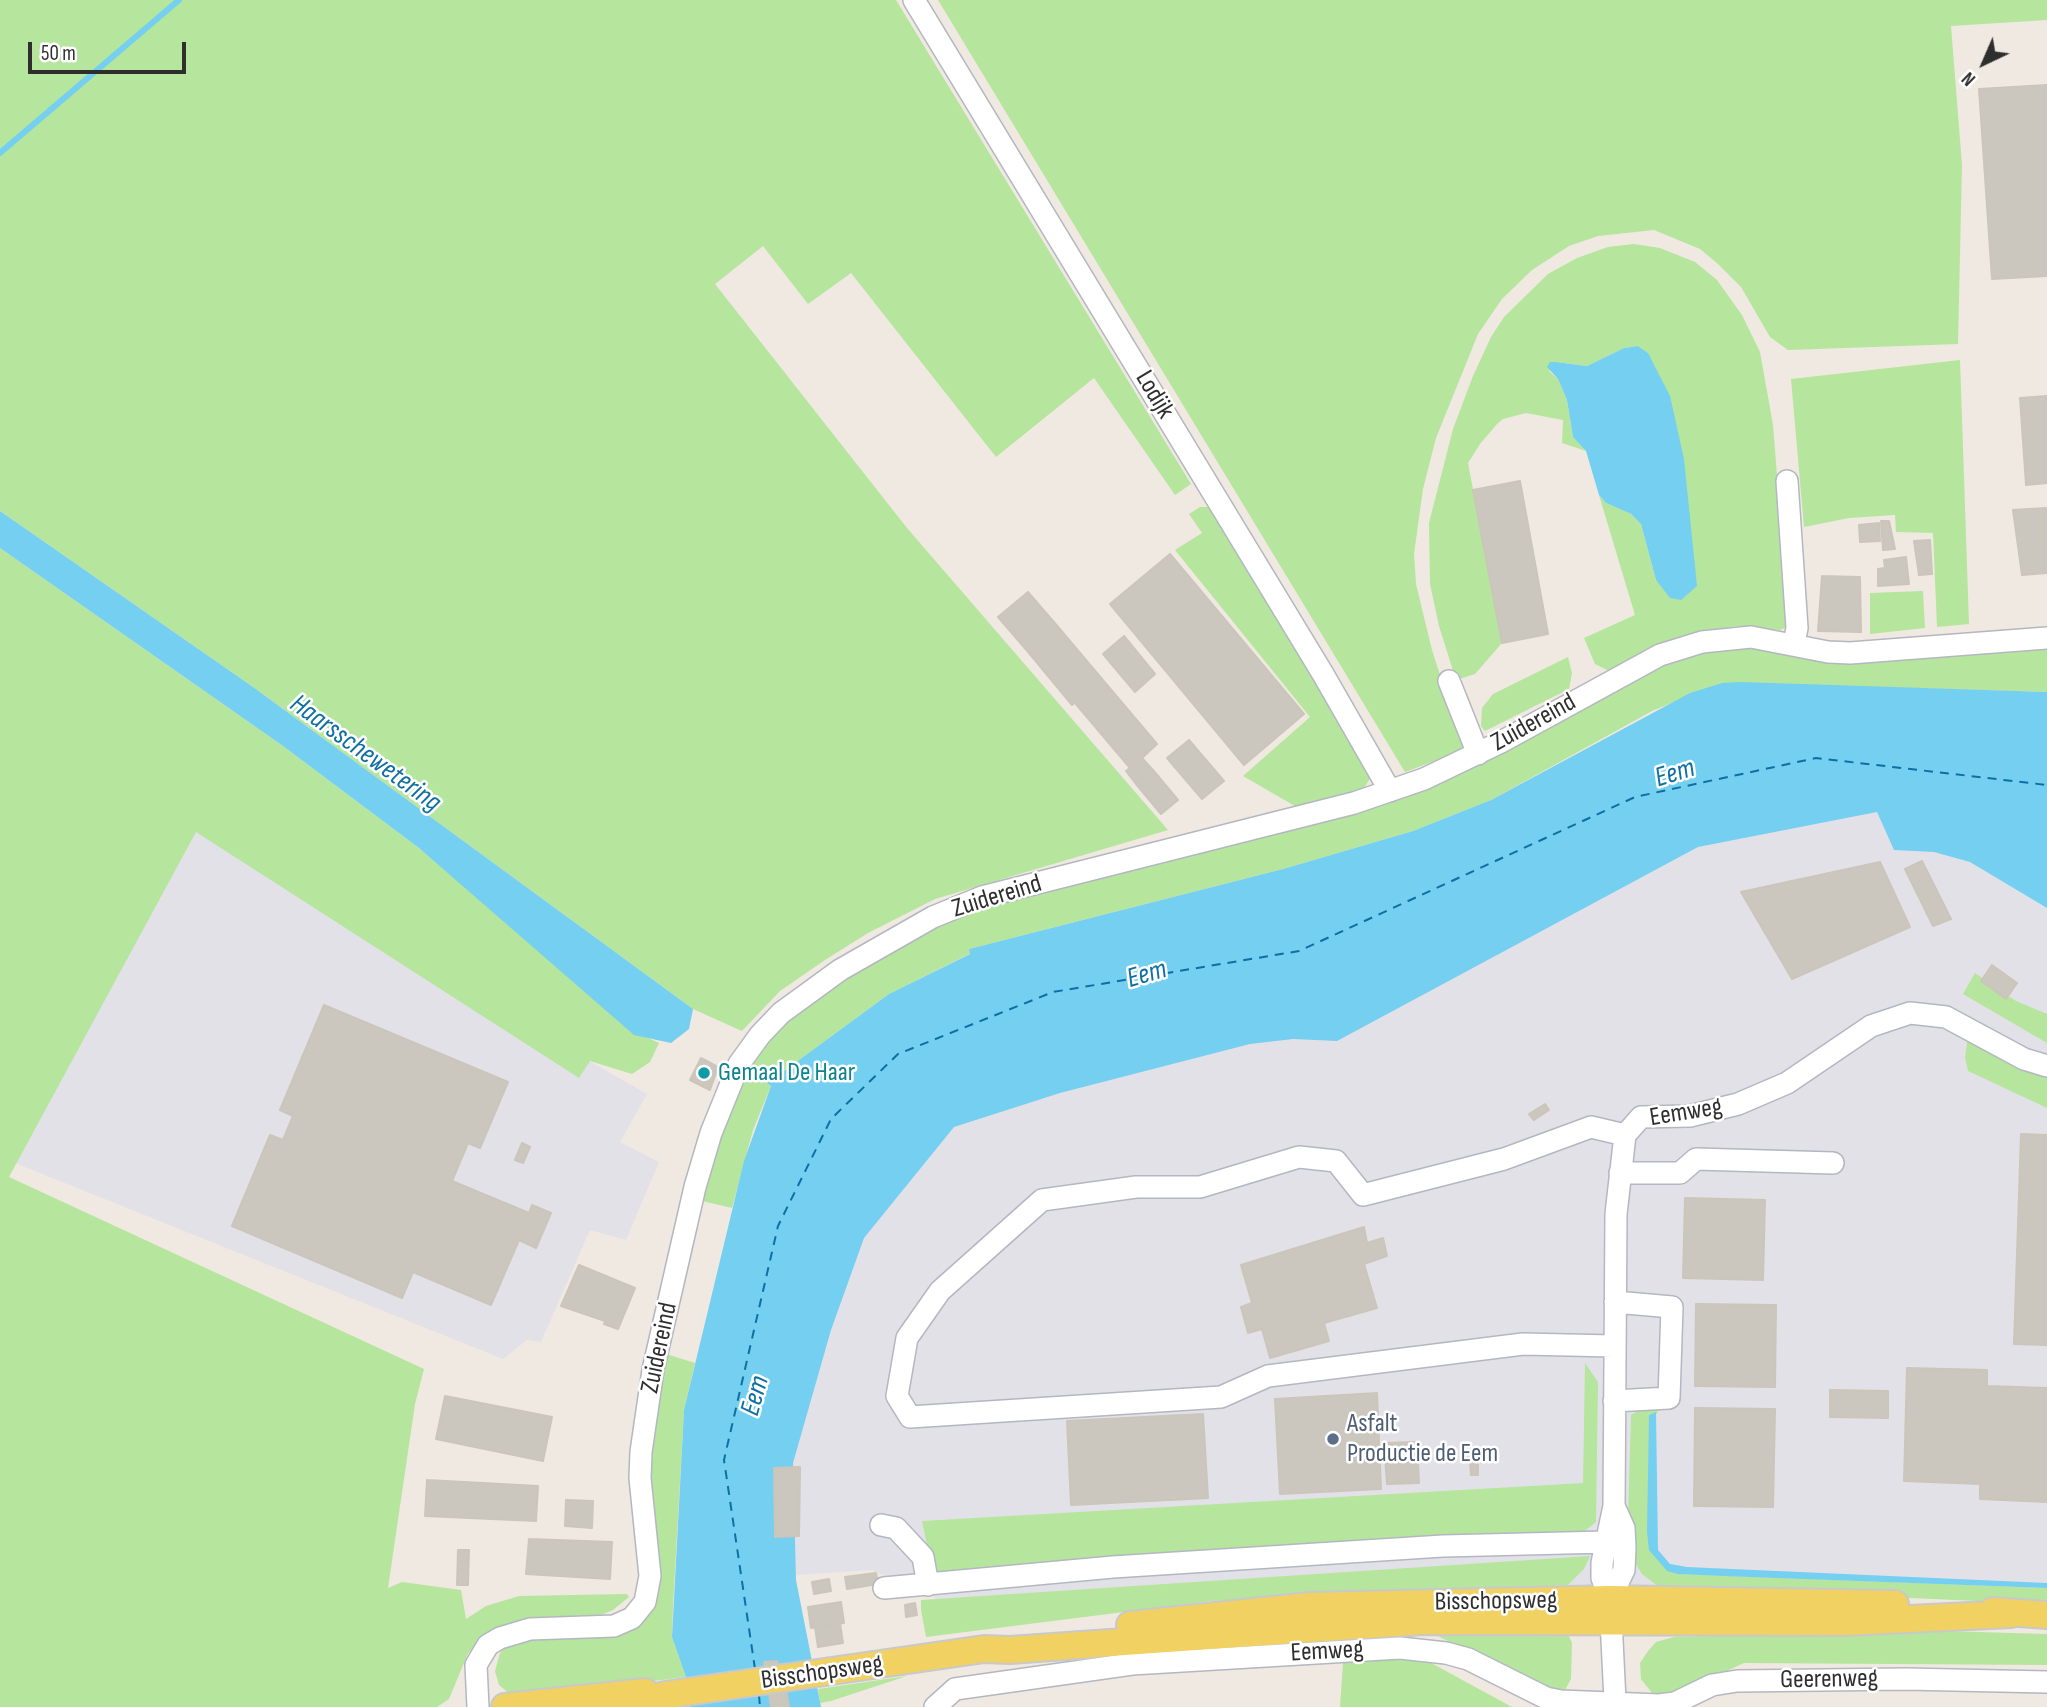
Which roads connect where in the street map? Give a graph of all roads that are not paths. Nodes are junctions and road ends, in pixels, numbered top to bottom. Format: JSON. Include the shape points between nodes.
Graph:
{"nodes":[{"id":1,"x":915,"y":0,"type":"edge"},
{"id":2,"x":1787,"y":481,"type":"dead end"},
{"id":3,"x":2047,"y":638,"type":"edge"},
{"id":4,"x":1794,"y":643,"type":"junction"},
{"id":5,"x":1449,"y":681,"type":"dead end"},
{"id":6,"x":1478,"y":754,"type":"junction"},
{"id":7,"x":1390,"y":791,"type":"junction"},
{"id":8,"x":2047,"y":1066,"type":"edge"},
{"id":9,"x":1625,"y":1135,"type":"junction"},
{"id":10,"x":1833,"y":1163,"type":"dead end"},
{"id":11,"x":1620,"y":1173,"type":"junction"},
{"id":12,"x":1615,"y":1302,"type":"junction"},
{"id":13,"x":1614,"y":1346,"type":"junction"},
{"id":14,"x":1614,"y":1401,"type":"junction"},
{"id":15,"x":1614,"y":1506,"type":"junction"},
{"id":16,"x":881,"y":1525,"type":"dead end"},
{"id":17,"x":1606,"y":1542,"type":"junction"},
{"id":18,"x":928,"y":1585,"type":"junction"},
{"id":19,"x":884,"y":1588,"type":"dead end"},
{"id":20,"x":1610,"y":1610,"type":"junction"},
{"id":21,"x":2047,"y":1615,"type":"edge"},
{"id":22,"x":2047,"y":1682,"type":"edge"},
{"id":23,"x":663,"y":1696,"type":"junction"},
{"id":24,"x":1615,"y":1701,"type":"junction"},
{"id":25,"x":478,"y":1707,"type":"edge"},
{"id":26,"x":505,"y":1707,"type":"edge"},
{"id":27,"x":624,"y":1707,"type":"edge"},
{"id":28,"x":935,"y":1707,"type":"edge"}],
"edges":[{"from":1,"to":7,"type":"street","name":"Lodijk"},
{"from":2,"to":4,"type":"street","via":[[1797,628]]},
{"from":3,"to":4,"type":"street","name":"Zuidereind","via":[[1878,653],[1828,652]]},
{"from":4,"to":6,"type":"street","name":"Zuidereind","via":[[1737,636],[1671,651]]},
{"from":5,"to":6,"type":"street"},
{"from":6,"to":7,"type":"street","name":"Zuidereind"},
{"from":7,"to":25,"type":"street","name":"Zuidereind","via":[[968,902],[898,935],[840,970],[768,1026],[739,1064],[711,1133],[653,1370],[639,1478],[650,1576],[648,1596],[623,1623],[513,1631],[488,1645],[476,1665]]},
{"from":8,"to":9,"type":"street","name":"Eemweg","via":[[1946,1017],[1910,1013],[1871,1026],[1787,1083],[1738,1104],[1690,1116],[1642,1117]]},
{"from":9,"to":11,"type":"street","name":"Eemweg"},
{"from":9,"to":13,"type":"street","via":[[1591,1127],[1504,1159],[1363,1195],[1336,1161],[1299,1157],[1200,1187],[1136,1187],[1042,1200],[940,1291],[907,1338],[897,1396],[910,1417],[1221,1397],[1268,1376],[1522,1344]]},
{"from":10,"to":11,"type":"street","via":[[1696,1159],[1680,1173]]},
{"from":11,"to":12,"type":"street","name":"Eemweg"},
{"from":12,"to":13,"type":"street","name":"Eemweg"},
{"from":12,"to":14,"type":"street","via":[[1672,1307],[1669,1398]]},
{"from":13,"to":14,"type":"street","name":"Eemweg"},
{"from":14,"to":15,"type":"street","name":"Eemweg"},
{"from":15,"to":17,"type":"street","name":"Eemweg"},
{"from":15,"to":20,"type":"street","name":"Eemweg","via":[[1624,1528],[1625,1547],[1624,1570]]},
{"from":16,"to":18,"type":"street","via":[[896,1528],[923,1557]]},
{"from":17,"to":18,"type":"street","via":[[1388,1549],[1113,1567]]},
{"from":17,"to":20,"type":"street","name":"Eemweg","via":[[1602,1578]]},
{"from":18,"to":19,"type":"street"},
{"from":20,"to":21,"type":"main road","name":"Bisschopsweg","via":[[1846,1622]]},
{"from":20,"to":23,"type":"main road","name":"Bisschopsweg","via":[[1310,1606],[1009,1639],[984,1649]]},
{"from":20,"to":24,"type":"street","name":"Eemweg"},
{"from":22,"to":24,"type":"street","name":"Geerenweg","via":[[1737,1681],[1712,1685],[1675,1703]]},
{"from":23,"to":26,"type":"main road","name":"Bisschopsweg","via":[[647,1691]]},
{"from":23,"to":27,"type":"main road","name":"Bisschopsweg"},
{"from":24,"to":28,"type":"street","name":"Eemweg","via":[[1546,1699],[1468,1659],[1400,1648],[1132,1664],[955,1689]]}]}
